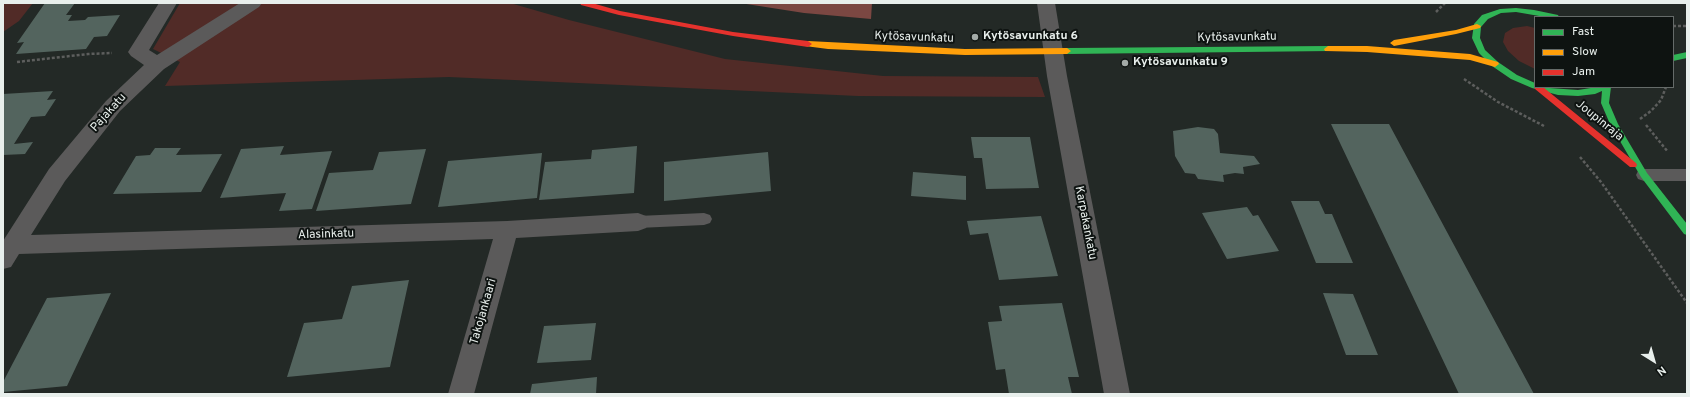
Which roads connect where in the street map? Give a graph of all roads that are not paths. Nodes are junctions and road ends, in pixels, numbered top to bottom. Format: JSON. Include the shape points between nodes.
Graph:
{"nodes":[{"id":1,"x":168,"y":3,"type":"edge"},
{"id":2,"x":253,"y":3,"type":"edge"},
{"id":3,"x":584,"y":3,"type":"edge"},
{"id":4,"x":1046,"y":3,"type":"edge"},
{"id":5,"x":1538,"y":3,"type":"edge"},
{"id":6,"x":1499,"y":7,"type":"edge"},
{"id":7,"x":1551,"y":16,"type":"edge"},
{"id":8,"x":1558,"y":16,"type":"edge"},
{"id":9,"x":1477,"y":26,"type":"junction"},
{"id":10,"x":1367,"y":49,"type":"junction"},
{"id":11,"x":1054,"y":52,"type":"junction"},
{"id":12,"x":1687,"y":55,"type":"edge"},
{"id":13,"x":1674,"y":58,"type":"edge"},
{"id":14,"x":157,"y":64,"type":"junction"},
{"id":15,"x":1495,"y":64,"type":"junction"},
{"id":16,"x":1534,"y":86,"type":"edge"},
{"id":17,"x":1538,"y":88,"type":"edge"},
{"id":18,"x":1541,"y":88,"type":"edge"},
{"id":19,"x":1602,"y":88,"type":"edge"},
{"id":20,"x":1607,"y":88,"type":"edge"},
{"id":21,"x":1644,"y":175,"type":"junction"},
{"id":22,"x":1686,"y":175,"type":"edge"},
{"id":23,"x":704,"y":219,"type":"dead end"},
{"id":24,"x":638,"y":222,"type":"joint"},
{"id":25,"x":507,"y":230,"type":"junction"},
{"id":26,"x":1687,"y":231,"type":"edge"},
{"id":27,"x":8,"y":253,"type":"edge"},
{"id":28,"x":461,"y":394,"type":"edge"},
{"id":29,"x":1117,"y":394,"type":"edge"}],
"edges":[{"from":1,"to":14,"type":"street","via":[[138,52]]},
{"from":2,"to":14,"type":"street","name":"Pajakatu"},
{"from":3,"to":11,"type":"street","name":"Kytösavunkatu","via":[[619,13],[733,34],[828,46],[965,52]]},
{"from":4,"to":11,"type":"street","name":"Karpakankatu"},
{"from":5,"to":8,"type":"street"},
{"from":6,"to":7,"type":"street"},
{"from":6,"to":9,"type":"street"},
{"from":9,"to":10,"type":"street","name":"Kytösavunkatu"},
{"from":9,"to":15,"type":"street","via":[[1476,38],[1482,51]]},
{"from":10,"to":11,"type":"street","name":"Kytösavunkatu"},
{"from":10,"to":15,"type":"street","name":"Kytösavunkatu","via":[[1470,56]]},
{"from":11,"to":29,"type":"street","name":"Karpakankatu"},
{"from":12,"to":13,"type":"street"},
{"from":14,"to":27,"type":"street","name":"Pajakatu","via":[[113,106],[57,175]]},
{"from":15,"to":16,"type":"street","via":[[1514,77]]},
{"from":17,"to":21,"type":"street","name":"Joupinraja"},
{"from":18,"to":19,"type":"street","via":[[1578,93]]},
{"from":20,"to":21,"type":"street","name":"Joupinraja","via":[[1605,103],[1614,124]]},
{"from":21,"to":22,"type":"lane"},
{"from":21,"to":26,"type":"street","name":"Joupinraja"},
{"from":23,"to":24,"type":"lane"},
{"from":24,"to":25,"type":"street","name":"Alasinkatu"},
{"from":25,"to":27,"type":"street","name":"Alasinkatu"},
{"from":25,"to":28,"type":"street","name":"Takojankaari"}]}
